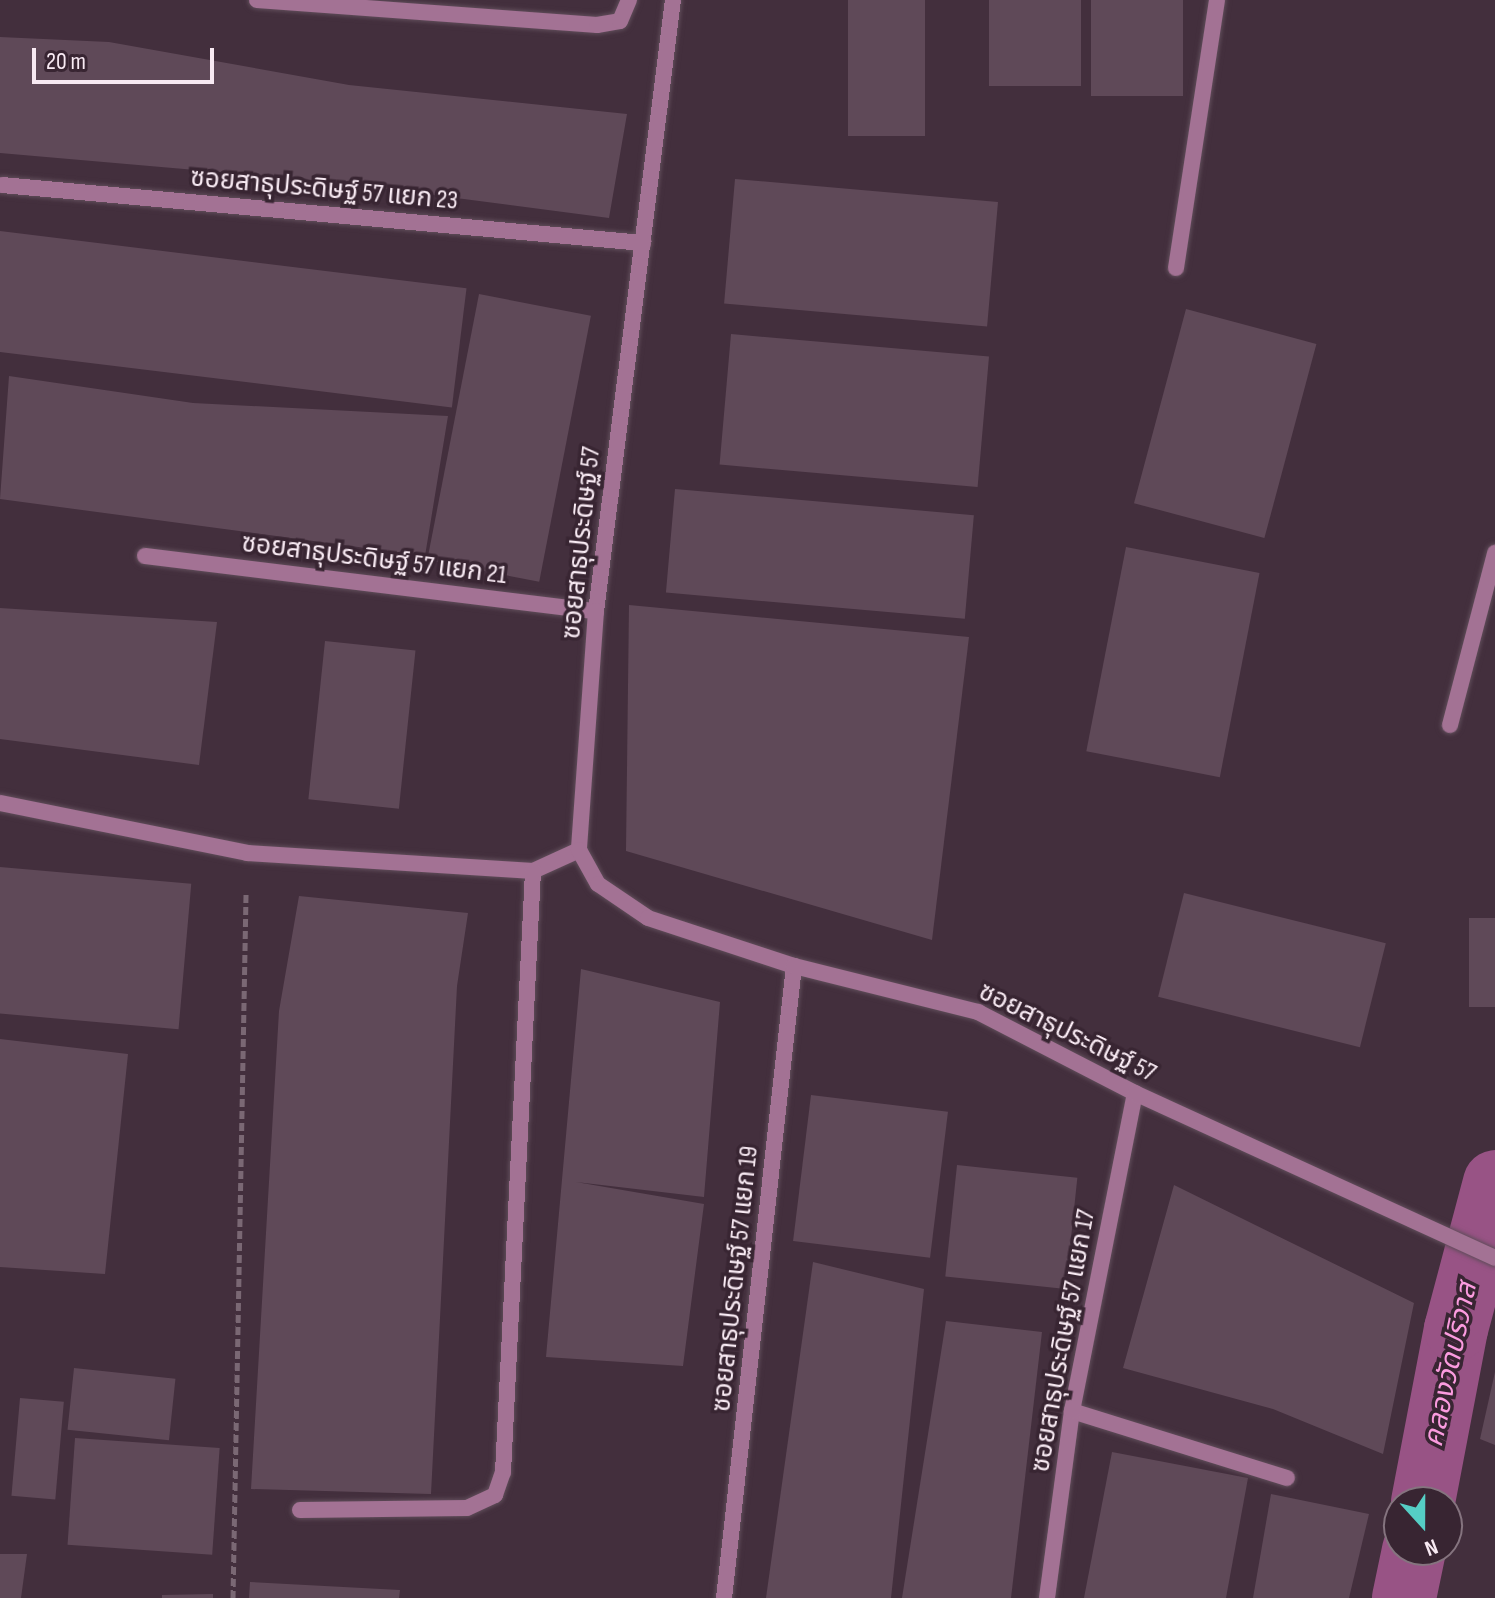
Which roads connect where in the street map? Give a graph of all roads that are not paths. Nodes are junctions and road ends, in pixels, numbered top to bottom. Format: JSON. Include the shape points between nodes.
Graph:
{"nodes":[{"id":1,"x":257,"y":0,"type":"edge"},
{"id":2,"x":629,"y":0,"type":"edge"},
{"id":3,"x":673,"y":0,"type":"edge"},
{"id":4,"x":1217,"y":0,"type":"edge"},
{"id":5,"x":2,"y":185,"type":"edge"},
{"id":6,"x":643,"y":243,"type":"junction"},
{"id":7,"x":1176,"y":268,"type":"dead end"},
{"id":8,"x":1495,"y":553,"type":"edge"},
{"id":9,"x":145,"y":556,"type":"dead end"},
{"id":10,"x":596,"y":611,"type":"junction"},
{"id":11,"x":1450,"y":725,"type":"dead end"},
{"id":12,"x":0,"y":803,"type":"edge"},
{"id":13,"x":579,"y":850,"type":"junction"},
{"id":14,"x":533,"y":871,"type":"junction"},
{"id":15,"x":794,"y":966,"type":"junction"},
{"id":16,"x":1135,"y":1093,"type":"junction"},
{"id":17,"x":1495,"y":1258,"type":"edge"},
{"id":18,"x":1072,"y":1411,"type":"junction"},
{"id":19,"x":1287,"y":1478,"type":"dead end"},
{"id":20,"x":300,"y":1510,"type":"dead end"},
{"id":21,"x":724,"y":1598,"type":"edge"},
{"id":22,"x":1047,"y":1598,"type":"edge"}],
"edges":[{"from":1,"to":2,"type":"street","via":[[597,25],[620,21]]},
{"from":3,"to":6,"type":"street","name":"ซอยสาธุประดิษฐ์ 57"},
{"from":4,"to":7,"type":"street"},
{"from":5,"to":6,"type":"street","name":"ซอยสาธุประดิษฐ์ 57 แยก 23"},
{"from":6,"to":10,"type":"street","name":"ซอยสาธุประดิษฐ์ 57"},
{"from":8,"to":11,"type":"street"},
{"from":9,"to":10,"type":"street","name":"ซอยสาธุประดิษฐ์ 57 แยก 21"},
{"from":10,"to":13,"type":"street","name":"ซอยสาธุประดิษฐ์ 57"},
{"from":12,"to":14,"type":"street","via":[[247,853]]},
{"from":13,"to":14,"type":"street"},
{"from":13,"to":15,"type":"street","name":"ซอยสาธุประดิษฐ์ 57","via":[[598,884],[648,918]]},
{"from":14,"to":20,"type":"street","via":[[503,1472],[495,1495],[467,1508]]},
{"from":15,"to":16,"type":"street","name":"ซอยสาธุประดิษฐ์ 57","via":[[978,1012]]},
{"from":15,"to":21,"type":"street","name":"ซอยสาธุประดิษฐ์ 57 แยก 19"},
{"from":16,"to":17,"type":"street","name":"ซอยสาธุประดิษฐ์ 57"},
{"from":16,"to":18,"type":"street","name":"ซอยสาธุประดิษฐ์ 57 แยก 17"},
{"from":18,"to":19,"type":"street"},
{"from":18,"to":22,"type":"street","name":"ซอยสาธุประดิษฐ์ 57 แยก 17"}]}
